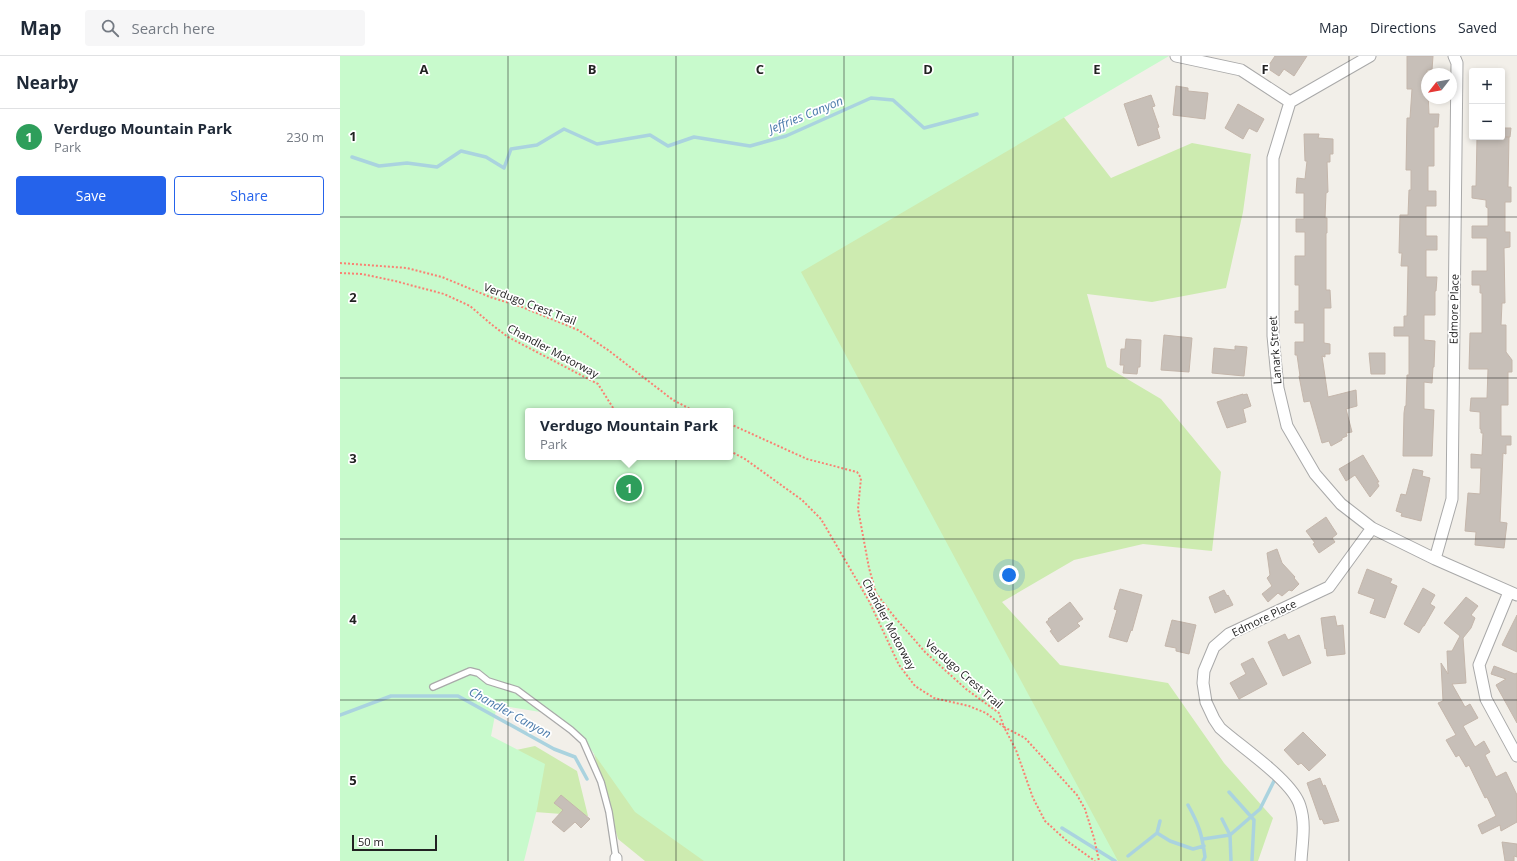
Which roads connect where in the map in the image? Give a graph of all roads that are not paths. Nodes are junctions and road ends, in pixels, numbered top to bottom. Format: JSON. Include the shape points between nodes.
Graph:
{"nodes":[{"id":1,"x":1176,"y":56,"type":"edge"},
{"id":2,"x":1370,"y":56,"type":"edge"},
{"id":3,"x":1454,"y":56,"type":"edge"},
{"id":4,"x":1290,"y":102,"type":"junction"},
{"id":5,"x":1372,"y":528,"type":"junction"},
{"id":6,"x":1435,"y":559,"type":"junction"},
{"id":7,"x":1513,"y":593,"type":"edge"},
{"id":8,"x":433,"y":687,"type":"dead end"},
{"id":9,"x":1517,"y":756,"type":"edge"},
{"id":10,"x":616,"y":859,"type":"edge"},
{"id":11,"x":1301,"y":861,"type":"edge"}],
"edges":[{"from":1,"to":4,"type":"street","via":[[1241,70]]},
{"from":2,"to":4,"type":"street"},
{"from":3,"to":6,"type":"street","name":"Edmore Place","via":[[1457,63],[1452,499]]},
{"from":4,"to":5,"type":"street","name":"Lanark Street","via":[[1272,158],[1273,336],[1278,388],[1287,426],[1315,474],[1341,504]]},
{"from":5,"to":6,"type":"street","name":"Lanark Street"},
{"from":5,"to":11,"type":"street","name":"Edmore Place","via":[[1329,587],[1229,634],[1214,647],[1204,671],[1206,702],[1214,720],[1220,728],[1285,782],[1296,795],[1304,827]]},
{"from":6,"to":7,"type":"street","name":"Lanark Street"},
{"from":7,"to":9,"type":"street","via":[[1479,665],[1486,699]]},
{"from":8,"to":10,"type":"lane","via":[[470,671],[478,673],[488,682],[517,690],[583,741],[601,782],[609,812]]}]}
